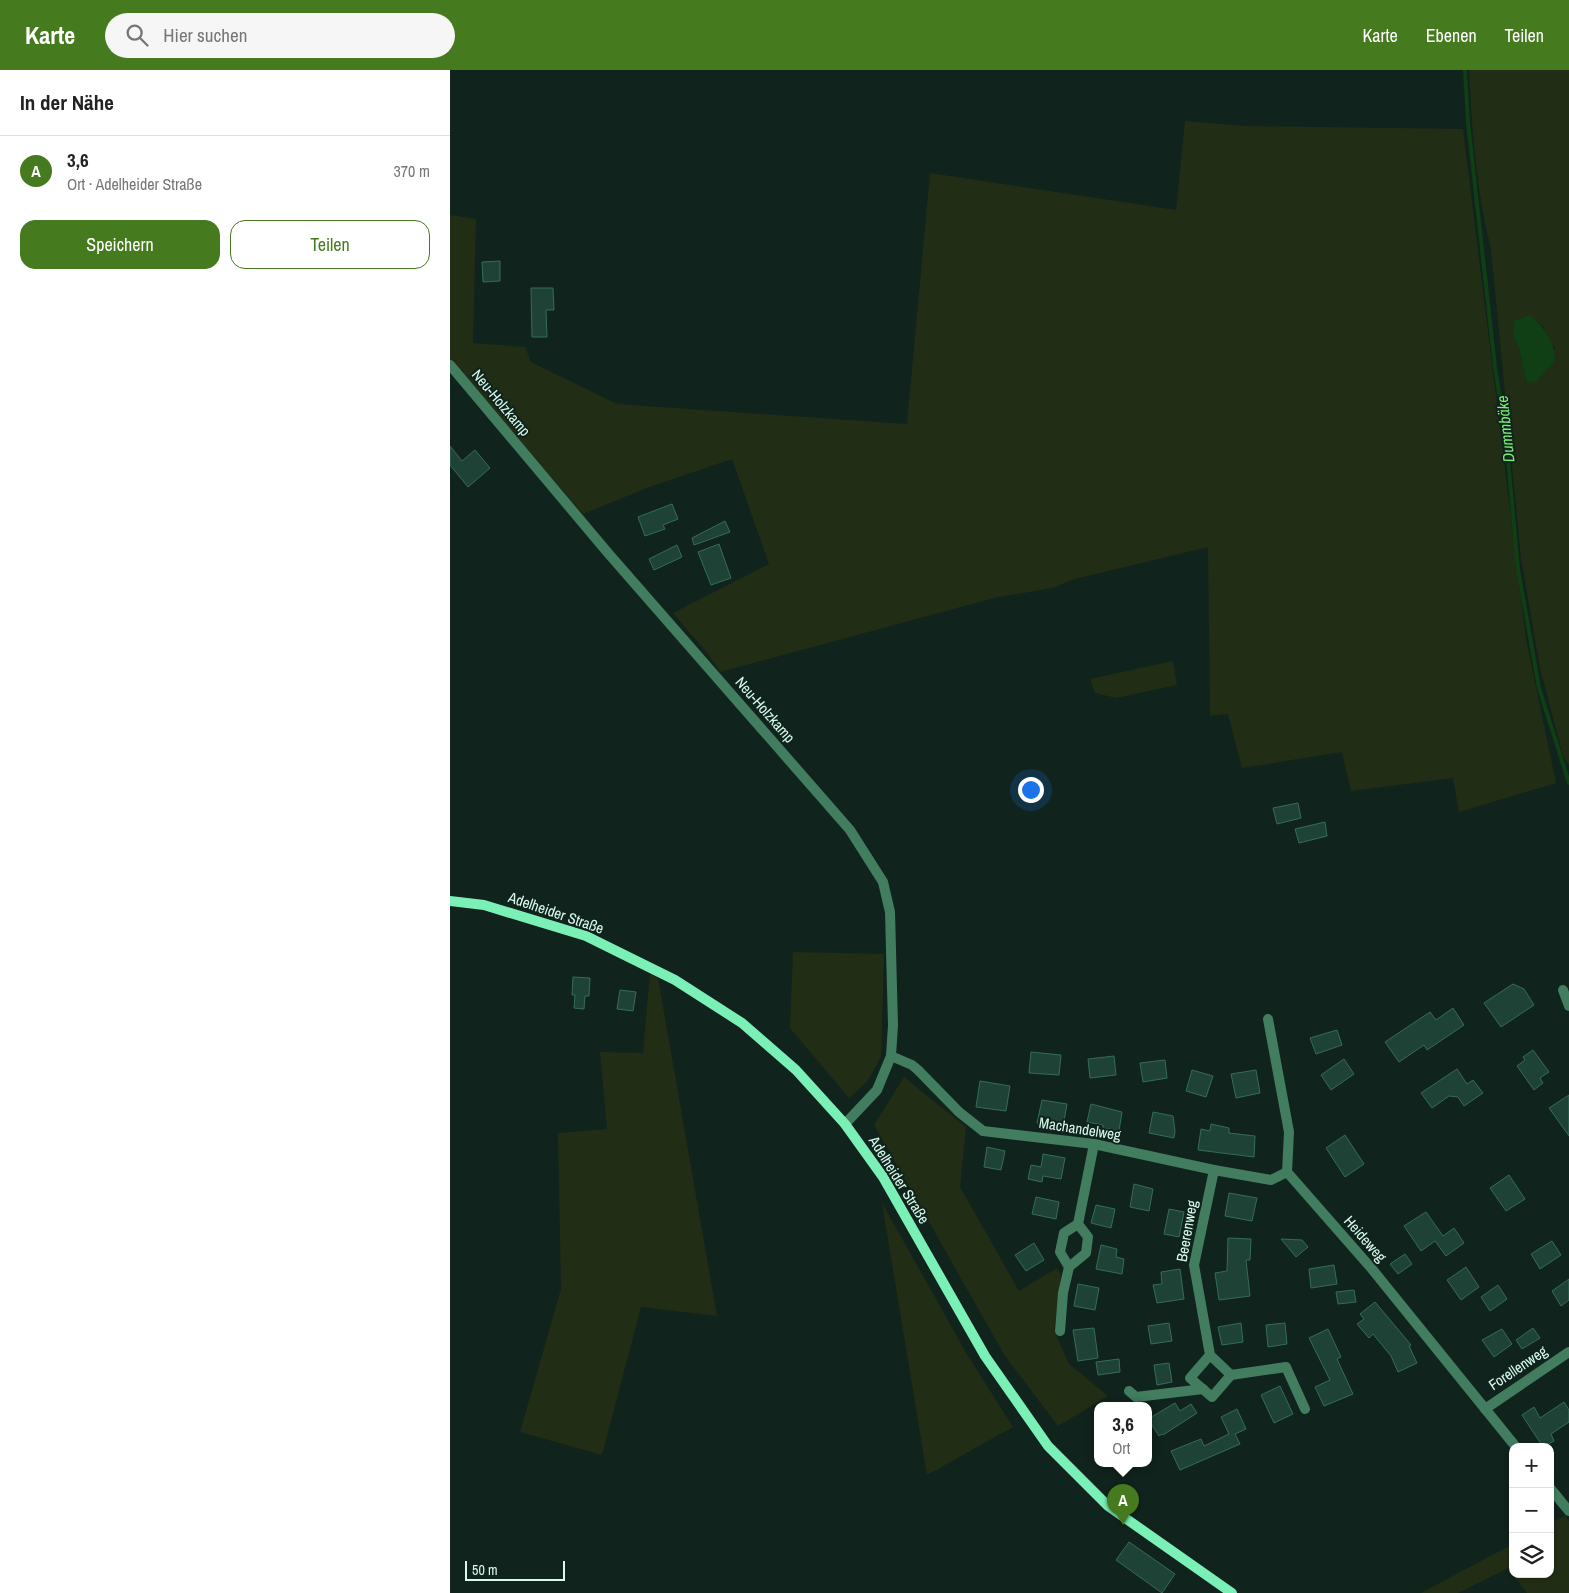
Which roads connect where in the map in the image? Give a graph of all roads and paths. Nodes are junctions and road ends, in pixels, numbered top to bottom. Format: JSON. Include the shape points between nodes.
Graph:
{"nodes":[{"id":1,"x":450,"y":365,"type":"edge"},
{"id":2,"x":450,"y":901,"type":"edge"},
{"id":3,"x":1563,"y":990,"type":"dead end"},
{"id":4,"x":1569,"y":1006,"type":"edge"},
{"id":5,"x":1268,"y":1019,"type":"dead end"},
{"id":6,"x":891,"y":1056,"type":"junction"},
{"id":7,"x":845,"y":1124,"type":"junction"},
{"id":8,"x":1094,"y":1144,"type":"junction"},
{"id":9,"x":1214,"y":1170,"type":"junction"},
{"id":10,"x":1287,"y":1172,"type":"junction"},
{"id":11,"x":1078,"y":1224,"type":"junction"},
{"id":12,"x":1069,"y":1267,"type":"junction"},
{"id":13,"x":1060,"y":1331,"type":"dead end"},
{"id":14,"x":1569,"y":1352,"type":"edge"},
{"id":15,"x":1210,"y":1356,"type":"junction"},
{"id":16,"x":1231,"y":1375,"type":"junction"},
{"id":17,"x":1203,"y":1389,"type":"junction"},
{"id":18,"x":1129,"y":1392,"type":"dead end"},
{"id":19,"x":1305,"y":1409,"type":"dead end"},
{"id":20,"x":1485,"y":1409,"type":"junction"},
{"id":21,"x":1513,"y":1443,"type":"edge"},
{"id":22,"x":1554,"y":1493,"type":"edge"},
{"id":23,"x":1569,"y":1511,"type":"edge"},
{"id":24,"x":1232,"y":1593,"type":"edge"}],
"edges":[{"from":1,"to":6,"type":"street","name":"Neu-Holzkamp","via":[[608,553],[850,830],[866,854],[883,882],[890,912]]},
{"from":2,"to":7,"type":"street","name":"Adelheider Straße","via":[[484,905],[586,936],[675,980],[742,1023],[796,1070]]},
{"from":3,"to":4,"type":"street"},
{"from":5,"to":10,"type":"street","via":[[1289,1132]]},
{"from":6,"to":7,"type":"street","name":"Neu-Holzkamp","via":[[878,1090]]},
{"from":6,"to":8,"type":"street","name":"Machandelweg","via":[[918,1070],[959,1112],[983,1130]]},
{"from":7,"to":24,"type":"street","name":"Adelheider Straße","via":[[883,1177],[984,1356],[1048,1446],[1108,1506]]},
{"from":8,"to":9,"type":"street","name":"Machandelweg"},
{"from":8,"to":11,"type":"street"},
{"from":9,"to":10,"type":"street","name":"Machandelweg","via":[[1271,1180]]},
{"from":9,"to":15,"type":"street","name":"Beerenweg","via":[[1194,1266]]},
{"from":10,"to":20,"type":"street","name":"Heideweg"},
{"from":11,"to":12,"type":"street","via":[[1064,1233],[1060,1252]]},
{"from":11,"to":12,"type":"street","via":[[1088,1237],[1086,1253]]},
{"from":12,"to":13,"type":"street"},
{"from":14,"to":20,"type":"street","name":"Forellenweg"},
{"from":15,"to":16,"type":"street"},
{"from":15,"to":17,"type":"street","via":[[1190,1378]]},
{"from":16,"to":17,"type":"street","via":[[1212,1397]]},
{"from":16,"to":19,"type":"street","via":[[1286,1366]]},
{"from":17,"to":18,"type":"street","via":[[1136,1397]]},
{"from":20,"to":21,"type":"street","name":"Heideweg"},
{"from":22,"to":23,"type":"street"}]}
